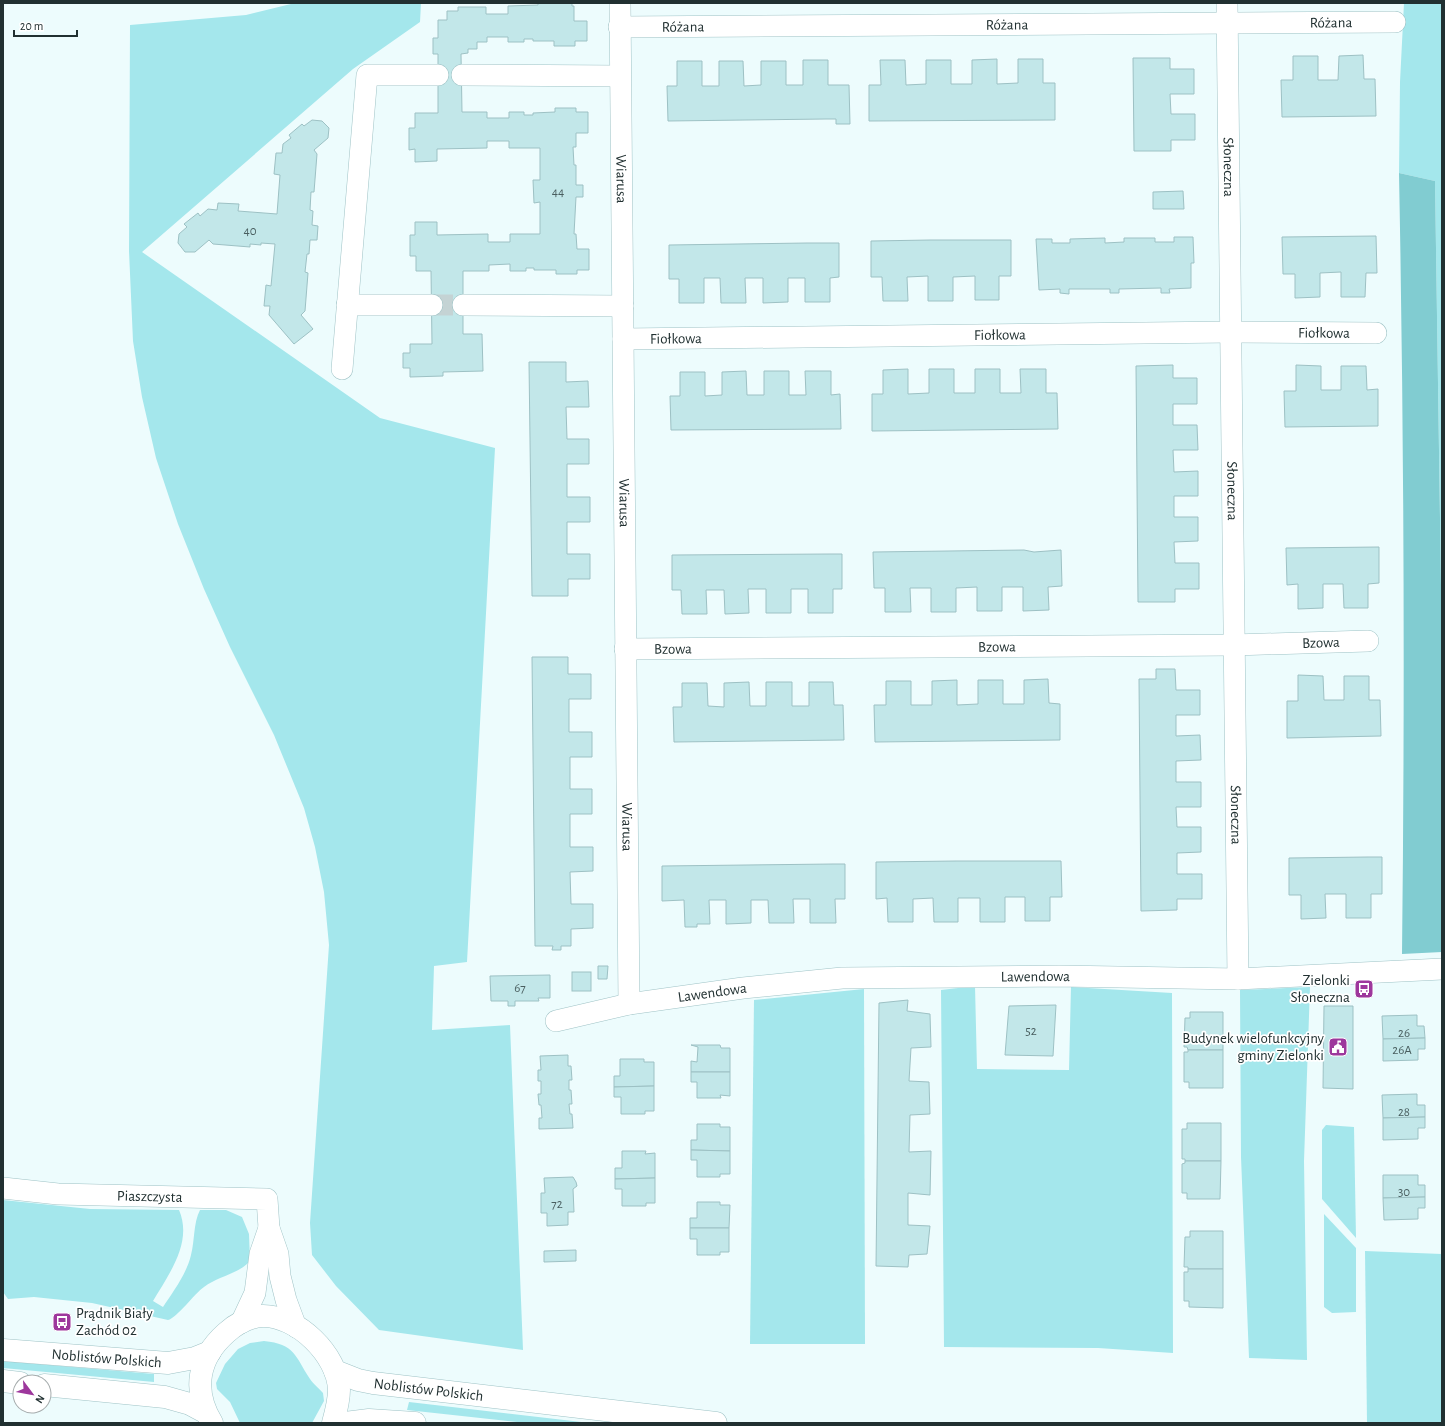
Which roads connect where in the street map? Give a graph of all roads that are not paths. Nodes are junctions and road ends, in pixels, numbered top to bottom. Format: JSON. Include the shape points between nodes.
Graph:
{"nodes":[{"id":1,"x":620,"y":3,"type":"edge"},
{"id":2,"x":1227,"y":13,"type":"edge"},
{"id":3,"x":1395,"y":22,"type":"dead end"},
{"id":4,"x":619,"y":28,"type":"junction"},
{"id":5,"x":462,"y":74,"type":"dead end"},
{"id":6,"x":438,"y":75,"type":"dead end"},
{"id":7,"x":620,"y":76,"type":"junction"},
{"id":8,"x":347,"y":305,"type":"junction"},
{"id":9,"x":432,"y":305,"type":"tunnel mouth"},
{"id":10,"x":463,"y":305,"type":"tunnel mouth"},
{"id":11,"x":623,"y":306,"type":"junction"},
{"id":12,"x":1230,"y":332,"type":"junction"},
{"id":13,"x":1376,"y":333,"type":"dead end"},
{"id":14,"x":623,"y":339,"type":"junction"},
{"id":15,"x":342,"y":369,"type":"dead end"},
{"id":16,"x":1368,"y":641,"type":"dead end"},
{"id":17,"x":1234,"y":645,"type":"junction"},
{"id":18,"x":625,"y":649,"type":"junction"},
{"id":19,"x":1442,"y":969,"type":"edge"},
{"id":20,"x":1238,"y":979,"type":"junction"},
{"id":21,"x":629,"y":1004,"type":"junction"},
{"id":22,"x":556,"y":1021,"type":"dead end"},
{"id":23,"x":3,"y":1188,"type":"edge"},
{"id":24,"x":269,"y":1228,"type":"junction"},
{"id":25,"x":241,"y":1322,"type":"junction"},
{"id":26,"x":296,"y":1327,"type":"junction"},
{"id":27,"x":3,"y":1350,"type":"edge"},
{"id":28,"x":210,"y":1352,"type":"junction"},
{"id":29,"x":335,"y":1371,"type":"junction"},
{"id":30,"x":52,"y":1386,"type":"edge"},
{"id":31,"x":209,"y":1418,"type":"edge"},
{"id":32,"x":333,"y":1423,"type":"edge"},
{"id":33,"x":345,"y":1423,"type":"edge"},
{"id":34,"x":415,"y":1423,"type":"edge"},
{"id":35,"x":716,"y":1423,"type":"edge"}],
"edges":[{"from":1,"to":4,"type":"street","name":"Wiarusa"},
{"from":2,"to":3,"type":"street","name":"Różana"},
{"from":2,"to":4,"type":"street","name":"Różana"},
{"from":2,"to":12,"type":"street","name":"Słoneczna"},
{"from":4,"to":7,"type":"street","name":"Wiarusa"},
{"from":5,"to":7,"type":"street"},
{"from":6,"to":8,"type":"street","via":[[367,75]]},
{"from":7,"to":11,"type":"street","name":"Wiarusa"},
{"from":8,"to":9,"type":"street"},
{"from":8,"to":15,"type":"street"},
{"from":10,"to":11,"type":"street"},
{"from":11,"to":14,"type":"street","name":"Wiarusa"},
{"from":12,"to":13,"type":"street","name":"Fiołkowa"},
{"from":12,"to":14,"type":"street","name":"Fiołkowa"},
{"from":12,"to":17,"type":"street","name":"Słoneczna"},
{"from":14,"to":18,"type":"street","name":"Wiarusa"},
{"from":16,"to":17,"type":"street","name":"Bzowa"},
{"from":17,"to":18,"type":"street","name":"Bzowa"},
{"from":17,"to":20,"type":"street","name":"Słoneczna"},
{"from":18,"to":21,"type":"street","name":"Wiarusa"},
{"from":19,"to":20,"type":"street","name":"Lawendowa"},
{"from":20,"to":21,"type":"street","name":"Lawendowa","via":[[1059,976],[842,978],[743,988]]},
{"from":21,"to":22,"type":"street"},
{"from":23,"to":24,"type":"street","name":"Piaszczysta","via":[[65,1194],[267,1199]]},
{"from":24,"to":25,"type":"street","name":"Piaszczysta","via":[[260,1254],[255,1293]]},
{"from":24,"to":26,"type":"street","name":"Piaszczysta","via":[[278,1254],[286,1300]]},
{"from":25,"to":26,"type":"main road","via":[[250,1318],[271,1317],[285,1320]]},
{"from":25,"to":28,"type":"main road","via":[[223,1336]]},
{"from":26,"to":29,"type":"main road","via":[[320,1348]]},
{"from":27,"to":28,"type":"main road","name":"Noblistów Polskich","via":[[168,1363],[195,1358]]},
{"from":28,"to":31,"type":"main road","via":[[204,1364],[200,1386],[201,1400]]},
{"from":29,"to":32,"type":"main road","via":[[339,1389]]},
{"from":29,"to":35,"type":"main road","name":"Noblistów Polskich","via":[[373,1383]]},
{"from":30,"to":31,"type":"main road","name":"Noblistów Polskich","via":[[165,1397],[190,1404]]},
{"from":33,"to":34,"type":"main road","via":[[369,1420]]}]}
